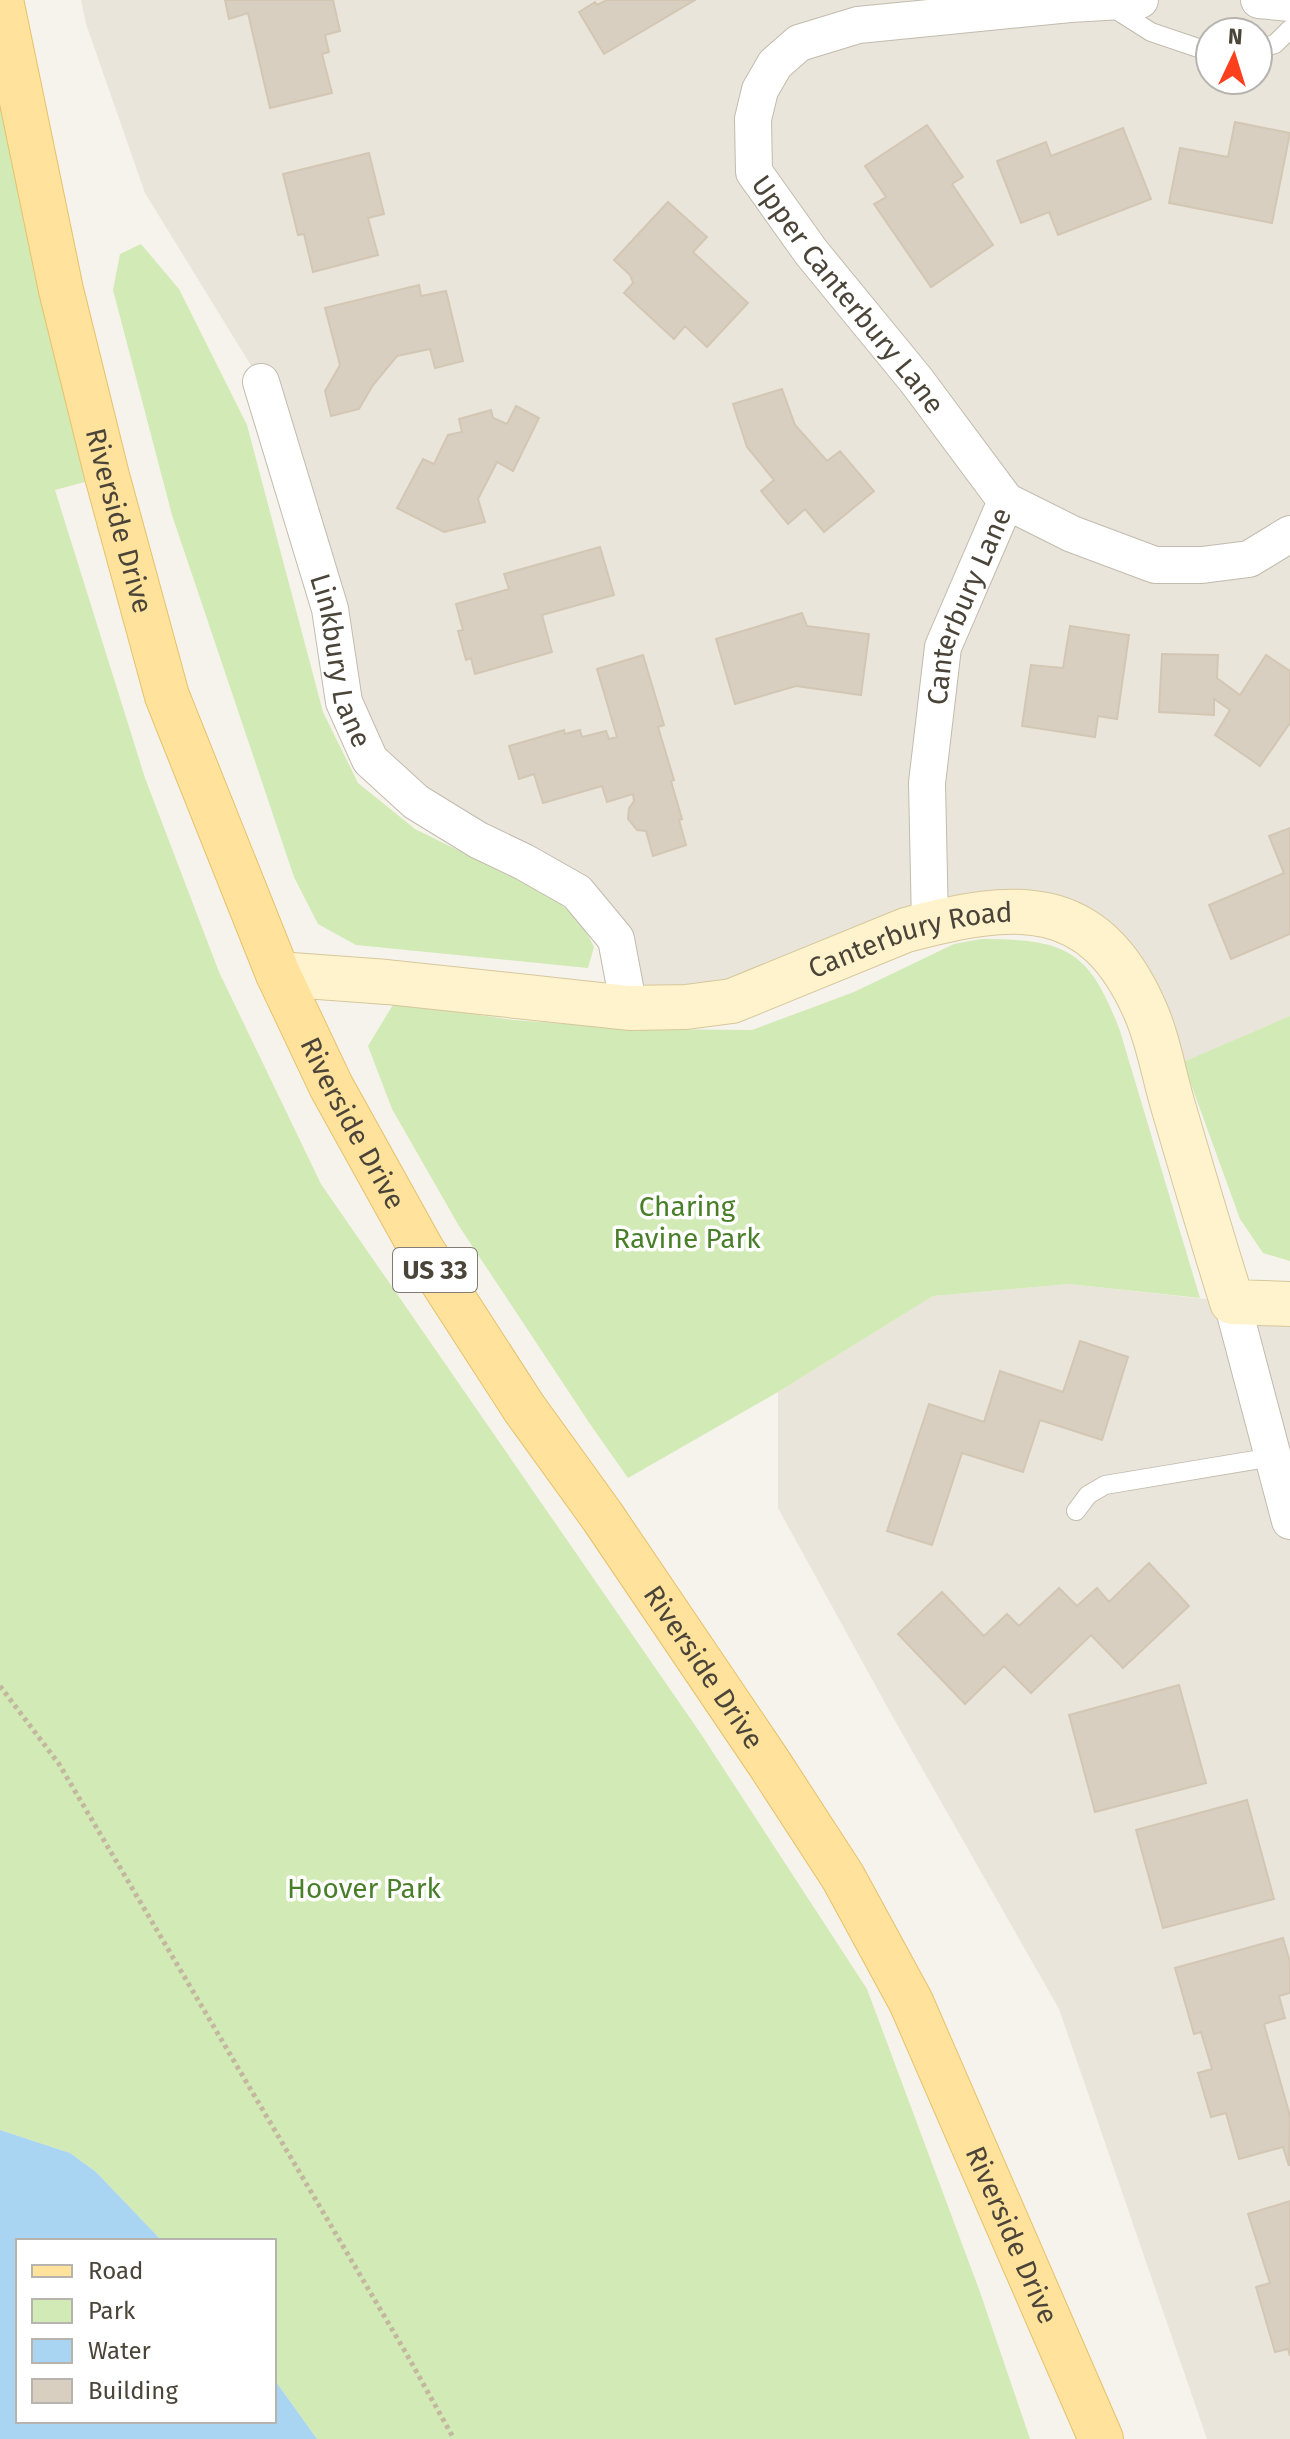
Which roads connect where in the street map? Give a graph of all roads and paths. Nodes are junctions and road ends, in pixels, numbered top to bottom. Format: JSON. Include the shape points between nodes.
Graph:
{"nodes":[{"id":1,"x":1,"y":0,"type":"edge"},
{"id":2,"x":1122,"y":1,"type":"edge"},
{"id":3,"x":1283,"y":11,"type":"edge"},
{"id":4,"x":1274,"y":44,"type":"edge"},
{"id":5,"x":1194,"y":47,"type":"edge"},
{"id":6,"x":261,"y":382,"type":"dead end"},
{"id":7,"x":1006,"y":501,"type":"junction"},
{"id":8,"x":1290,"y":534,"type":"edge"},
{"id":9,"x":930,"y":924,"type":"junction"},
{"id":10,"x":278,"y":974,"type":"junction"},
{"id":11,"x":629,"y":1008,"type":"junction"},
{"id":12,"x":1232,"y":1302,"type":"junction"},
{"id":13,"x":1290,"y":1304,"type":"edge"},
{"id":14,"x":1273,"y":1457,"type":"junction"},
{"id":15,"x":1076,"y":1511,"type":"dead end"},
{"id":16,"x":1290,"y":1521,"type":"edge"},
{"id":17,"x":0,"y":1686,"type":"edge"},
{"id":18,"x":454,"y":2439,"type":"edge"},
{"id":19,"x":1101,"y":2439,"type":"edge"}],
"edges":[{"from":1,"to":10,"type":"main road","name":"Riverside Drive","number":"US 33","via":[[61,290],[167,696]]},
{"from":2,"to":5,"type":"lane","via":[[1151,32]]},
{"from":2,"to":7,"type":"street","name":"Upper Canterbury Lane","via":[[858,25],[799,43],[775,64],[760,90],[753,119],[754,172]]},
{"from":3,"to":4,"type":"lane"},
{"from":6,"to":11,"type":"street","name":"Linkbury Lane","via":[[330,609],[344,702],[370,760],[416,802],[577,892],[616,939]]},
{"from":7,"to":8,"type":"street","name":"Canterbury Lane","via":[[1072,534],[1155,565],[1249,559]]},
{"from":7,"to":9,"type":"street","name":"Canterbury Lane","via":[[943,647],[927,783]]},
{"from":9,"to":11,"type":"street","name":"Canterbury Road","via":[[732,1001]]},
{"from":9,"to":12,"type":"street","name":"Canterbury Road","via":[[975,914],[1031,911],[1084,930],[1122,966],[1146,1012]]},
{"from":10,"to":11,"type":"street","name":"Canterbury Road"},
{"from":10,"to":19,"type":"main road","name":"Riverside Drive","number":"US 33","via":[[331,1086],[422,1250],[843,1877],[911,2002]]},
{"from":12,"to":13,"type":"street"},
{"from":12,"to":14,"type":"street"},
{"from":14,"to":15,"type":"lane","via":[[1105,1485]]},
{"from":14,"to":16,"type":"street"},
{"from":17,"to":18,"type":"path","via":[[59,1764]]}]}
